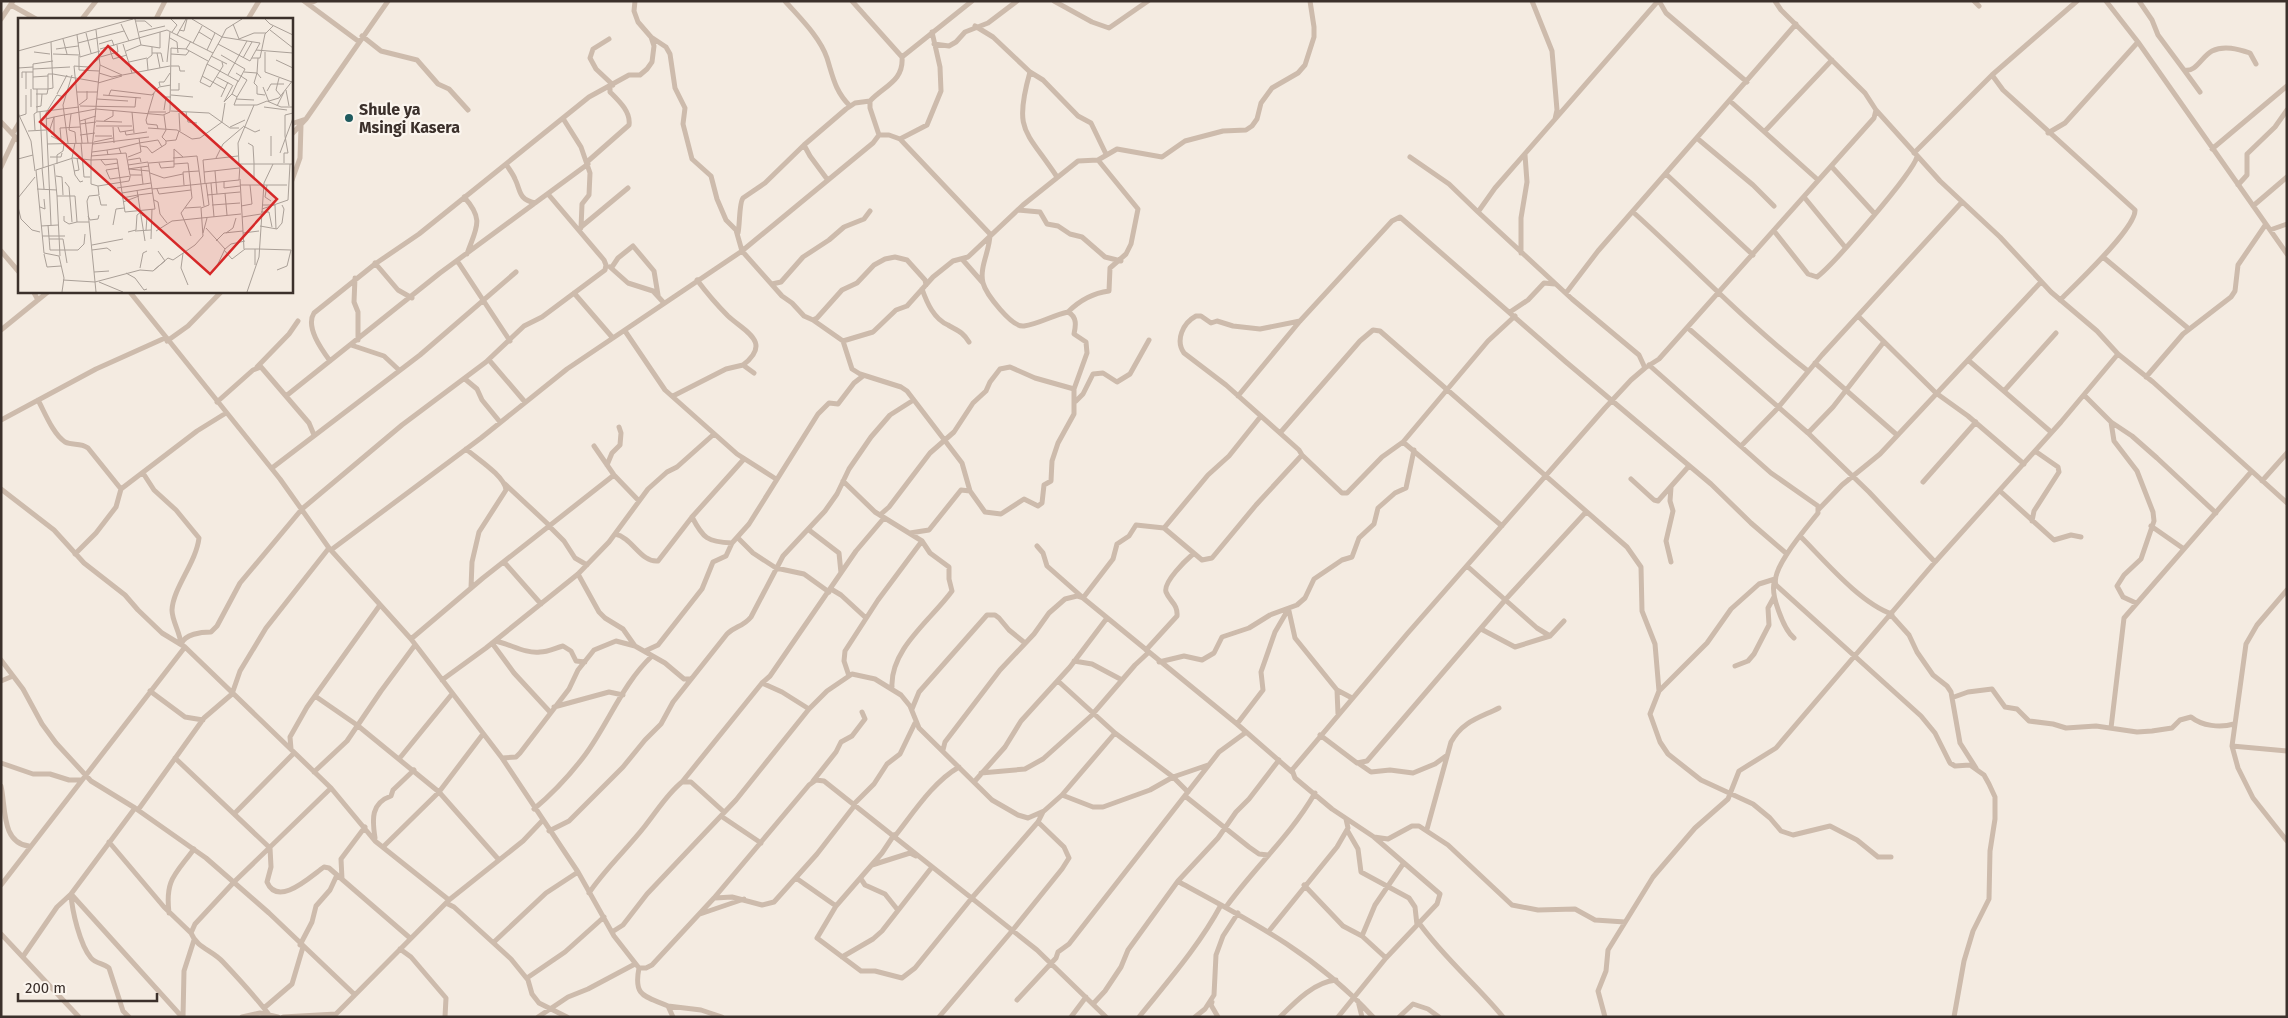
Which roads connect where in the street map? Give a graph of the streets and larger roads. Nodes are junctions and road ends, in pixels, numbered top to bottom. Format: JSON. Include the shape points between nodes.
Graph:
{"nodes":[{"id":1,"x":96,"y":1,"type":"edge"},
{"id":2,"x":165,"y":1,"type":"edge"},
{"id":3,"x":259,"y":1,"type":"edge"},
{"id":4,"x":316,"y":1,"type":"edge"},
{"id":5,"x":388,"y":1,"type":"edge"},
{"id":6,"x":635,"y":1,"type":"edge"},
{"id":7,"x":785,"y":1,"type":"edge"},
{"id":8,"x":852,"y":1,"type":"edge"},
{"id":9,"x":972,"y":1,"type":"edge"},
{"id":10,"x":1017,"y":1,"type":"edge"},
{"id":11,"x":1054,"y":1,"type":"edge"},
{"id":12,"x":1148,"y":1,"type":"edge"},
{"id":13,"x":1310,"y":1,"type":"edge"},
{"id":14,"x":1532,"y":1,"type":"edge"},
{"id":15,"x":1659,"y":1,"type":"edge"},
{"id":16,"x":1974,"y":1,"type":"edge"},
{"id":17,"x":2077,"y":1,"type":"edge"},
{"id":18,"x":2106,"y":1,"type":"edge"},
{"id":19,"x":2139,"y":1,"type":"edge"},
{"id":20,"x":1774,"y":2,"type":"edge"},
{"id":21,"x":12,"y":3,"type":"edge"},
{"id":22,"x":306,"y":3,"type":"edge"},
{"id":23,"x":1979,"y":6,"type":"dead end"},
{"id":24,"x":34,"y":18,"type":"edge"},
{"id":25,"x":83,"y":18,"type":"edge"},
{"id":26,"x":156,"y":18,"type":"edge"},
{"id":27,"x":249,"y":18,"type":"edge"},
{"id":28,"x":1,"y":19,"type":"edge"},
{"id":29,"x":1796,"y":24,"type":"junction"},
{"id":30,"x":975,"y":26,"type":"junction"},
{"id":31,"x":932,"y":32,"type":"junction"},
{"id":32,"x":362,"y":36,"type":"junction"},
{"id":33,"x":651,"y":37,"type":"junction"},
{"id":34,"x":609,"y":39,"type":"dead end"},
{"id":35,"x":358,"y":41,"type":"junction"},
{"id":36,"x":2138,"y":42,"type":"junction"},
{"id":37,"x":934,"y":44,"type":"junction"},
{"id":38,"x":902,"y":57,"type":"junction"},
{"id":39,"x":1832,"y":60,"type":"junction"},
{"id":40,"x":2256,"y":64,"type":"dead end"},
{"id":41,"x":2184,"y":70,"type":"junction"},
{"id":42,"x":1030,"y":72,"type":"junction"},
{"id":43,"x":1992,"y":75,"type":"junction"},
{"id":44,"x":1747,"y":82,"type":"junction"},
{"id":45,"x":611,"y":86,"type":"junction"},
{"id":46,"x":2287,"y":86,"type":"edge"},
{"id":47,"x":2200,"y":92,"type":"dead end"},
{"id":48,"x":870,"y":101,"type":"junction"},
{"id":49,"x":1730,"y":101,"type":"junction"},
{"id":50,"x":850,"y":106,"type":"junction"},
{"id":51,"x":468,"y":110,"type":"dead end"},
{"id":52,"x":1876,"y":110,"type":"junction"},
{"id":53,"x":2287,"y":110,"type":"edge"},
{"id":54,"x":306,"y":119,"type":"junction"},
{"id":55,"x":564,"y":120,"type":"junction"},
{"id":56,"x":1,"y":122,"type":"edge"},
{"id":57,"x":1554,"y":122,"type":"junction"},
{"id":58,"x":292,"y":124,"type":"edge"},
{"id":59,"x":301,"y":124,"type":"junction"},
{"id":60,"x":1765,"y":131,"type":"junction"},
{"id":61,"x":2048,"y":133,"type":"junction"},
{"id":62,"x":292,"y":134,"type":"edge"},
{"id":63,"x":879,"y":135,"type":"junction"},
{"id":64,"x":16,"y":137,"type":"edge"},
{"id":65,"x":1698,"y":139,"type":"junction"},
{"id":66,"x":900,"y":140,"type":"junction"},
{"id":67,"x":804,"y":144,"type":"junction"},
{"id":68,"x":2212,"y":149,"type":"junction"},
{"id":69,"x":1106,"y":154,"type":"junction"},
{"id":70,"x":1525,"y":155,"type":"junction"},
{"id":71,"x":1915,"y":155,"type":"junction"},
{"id":72,"x":1410,"y":157,"type":"dead end"},
{"id":73,"x":1098,"y":160,"type":"junction"},
{"id":74,"x":588,"y":163,"type":"junction"},
{"id":75,"x":506,"y":164,"type":"junction"},
{"id":76,"x":1831,"y":166,"type":"junction"},
{"id":77,"x":1,"y":167,"type":"edge"},
{"id":78,"x":1666,"y":174,"type":"junction"},
{"id":79,"x":1058,"y":177,"type":"junction"},
{"id":80,"x":2287,"y":177,"type":"edge"},
{"id":81,"x":827,"y":179,"type":"junction"},
{"id":82,"x":292,"y":180,"type":"edge"},
{"id":83,"x":1818,"y":180,"type":"junction"},
{"id":84,"x":2238,"y":185,"type":"junction"},
{"id":85,"x":628,"y":188,"type":"dead end"},
{"id":86,"x":548,"y":194,"type":"junction"},
{"id":87,"x":464,"y":197,"type":"junction"},
{"id":88,"x":1804,"y":197,"type":"junction"},
{"id":89,"x":1962,"y":202,"type":"junction"},
{"id":90,"x":535,"y":203,"type":"junction"},
{"id":91,"x":1774,"y":206,"type":"dead end"},
{"id":92,"x":2253,"y":206,"type":"junction"},
{"id":93,"x":1018,"y":210,"type":"junction"},
{"id":94,"x":870,"y":211,"type":"dead end"},
{"id":95,"x":1478,"y":212,"type":"junction"},
{"id":96,"x":1633,"y":212,"type":"junction"},
{"id":97,"x":1874,"y":213,"type":"junction"},
{"id":98,"x":2266,"y":224,"type":"junction"},
{"id":99,"x":2287,"y":224,"type":"edge"},
{"id":100,"x":580,"y":229,"type":"junction"},
{"id":101,"x":2270,"y":230,"type":"junction"},
{"id":102,"x":1774,"y":231,"type":"junction"},
{"id":103,"x":738,"y":234,"type":"junction"},
{"id":104,"x":990,"y":234,"type":"junction"},
{"id":105,"x":1845,"y":247,"type":"junction"},
{"id":106,"x":1,"y":251,"type":"edge"},
{"id":107,"x":742,"y":251,"type":"junction"},
{"id":108,"x":1521,"y":253,"type":"junction"},
{"id":109,"x":467,"y":254,"type":"junction"},
{"id":110,"x":2287,"y":254,"type":"edge"},
{"id":111,"x":1753,"y":255,"type":"junction"},
{"id":112,"x":2103,"y":256,"type":"junction"},
{"id":113,"x":962,"y":259,"type":"junction"},
{"id":114,"x":1121,"y":261,"type":"junction"},
{"id":115,"x":458,"y":262,"type":"junction"},
{"id":116,"x":376,"y":263,"type":"junction"},
{"id":117,"x":609,"y":266,"type":"junction"},
{"id":118,"x":18,"y":271,"type":"edge"},
{"id":119,"x":516,"y":272,"type":"dead end"},
{"id":120,"x":355,"y":278,"type":"junction"},
{"id":121,"x":698,"y":280,"type":"junction"},
{"id":122,"x":2041,"y":282,"type":"junction"},
{"id":123,"x":983,"y":283,"type":"junction"},
{"id":124,"x":772,"y":284,"type":"junction"},
{"id":125,"x":1556,"y":284,"type":"junction"},
{"id":126,"x":924,"y":287,"type":"junction"},
{"id":127,"x":33,"y":292,"type":"edge"},
{"id":128,"x":48,"y":292,"type":"edge"},
{"id":129,"x":130,"y":292,"type":"edge"},
{"id":130,"x":221,"y":292,"type":"edge"},
{"id":131,"x":574,"y":293,"type":"junction"},
{"id":132,"x":1566,"y":293,"type":"junction"},
{"id":133,"x":1719,"y":294,"type":"junction"},
{"id":134,"x":658,"y":295,"type":"junction"},
{"id":135,"x":412,"y":298,"type":"junction"},
{"id":136,"x":38,"y":300,"type":"junction"},
{"id":137,"x":2060,"y":300,"type":"junction"},
{"id":138,"x":482,"y":302,"type":"junction"},
{"id":139,"x":664,"y":303,"type":"junction"},
{"id":140,"x":1068,"y":312,"type":"junction"},
{"id":141,"x":1512,"y":314,"type":"junction"},
{"id":142,"x":1858,"y":316,"type":"junction"},
{"id":143,"x":812,"y":320,"type":"junction"},
{"id":144,"x":298,"y":321,"type":"dead end"},
{"id":145,"x":1300,"y":321,"type":"junction"},
{"id":146,"x":1688,"y":328,"type":"junction"},
{"id":147,"x":2190,"y":329,"type":"junction"},
{"id":148,"x":1,"y":330,"type":"edge"},
{"id":149,"x":625,"y":331,"type":"junction"},
{"id":150,"x":2056,"y":333,"type":"dead end"},
{"id":151,"x":612,"y":337,"type":"junction"},
{"id":152,"x":166,"y":340,"type":"junction"},
{"id":153,"x":358,"y":340,"type":"junction"},
{"id":154,"x":1148,"y":340,"type":"dead end"},
{"id":155,"x":510,"y":341,"type":"junction"},
{"id":156,"x":843,"y":341,"type":"junction"},
{"id":157,"x":970,"y":342,"type":"dead end"},
{"id":158,"x":1883,"y":343,"type":"junction"},
{"id":159,"x":351,"y":345,"type":"junction"},
{"id":160,"x":2118,"y":354,"type":"junction"},
{"id":161,"x":489,"y":360,"type":"junction"},
{"id":162,"x":1968,"y":360,"type":"junction"},
{"id":163,"x":330,"y":361,"type":"junction"},
{"id":164,"x":1815,"y":363,"type":"junction"},
{"id":165,"x":743,"y":365,"type":"junction"},
{"id":166,"x":1647,"y":366,"type":"junction"},
{"id":167,"x":257,"y":367,"type":"junction"},
{"id":168,"x":398,"y":370,"type":"junction"},
{"id":169,"x":1808,"y":371,"type":"junction"},
{"id":170,"x":754,"y":373,"type":"dead end"},
{"id":171,"x":863,"y":376,"type":"junction"},
{"id":172,"x":2146,"y":376,"type":"junction"},
{"id":173,"x":465,"y":379,"type":"junction"},
{"id":174,"x":1447,"y":388,"type":"junction"},
{"id":175,"x":1074,"y":389,"type":"junction"},
{"id":176,"x":1846,"y":390,"type":"junction"},
{"id":177,"x":2004,"y":391,"type":"junction"},
{"id":178,"x":1936,"y":393,"type":"junction"},
{"id":179,"x":2084,"y":394,"type":"junction"},
{"id":180,"x":286,"y":396,"type":"junction"},
{"id":181,"x":673,"y":396,"type":"junction"},
{"id":182,"x":1238,"y":396,"type":"junction"},
{"id":183,"x":38,"y":400,"type":"junction"},
{"id":184,"x":1612,"y":400,"type":"junction"},
{"id":185,"x":912,"y":401,"type":"junction"},
{"id":186,"x":1076,"y":401,"type":"junction"},
{"id":187,"x":217,"y":402,"type":"junction"},
{"id":188,"x":525,"y":402,"type":"junction"},
{"id":189,"x":1778,"y":406,"type":"junction"},
{"id":190,"x":226,"y":413,"type":"junction"},
{"id":191,"x":1261,"y":416,"type":"junction"},
{"id":192,"x":1,"y":420,"type":"edge"},
{"id":193,"x":500,"y":422,"type":"junction"},
{"id":194,"x":1976,"y":422,"type":"junction"},
{"id":195,"x":2111,"y":422,"type":"junction"},
{"id":196,"x":618,"y":427,"type":"dead end"},
{"id":197,"x":2051,"y":432,"type":"junction"},
{"id":198,"x":1280,"y":433,"type":"junction"},
{"id":199,"x":1808,"y":433,"type":"junction"},
{"id":200,"x":714,"y":434,"type":"junction"},
{"id":201,"x":314,"y":435,"type":"junction"},
{"id":202,"x":1897,"y":435,"type":"junction"},
{"id":203,"x":944,"y":442,"type":"junction"},
{"id":204,"x":1403,"y":442,"type":"junction"},
{"id":205,"x":594,"y":446,"type":"dead end"},
{"id":206,"x":1741,"y":446,"type":"junction"},
{"id":207,"x":466,"y":449,"type":"junction"},
{"id":208,"x":1414,"y":450,"type":"junction"},
{"id":209,"x":2035,"y":451,"type":"junction"},
{"id":210,"x":2287,"y":454,"type":"edge"},
{"id":211,"x":1302,"y":455,"type":"junction"},
{"id":212,"x":744,"y":459,"type":"junction"},
{"id":213,"x":2024,"y":464,"type":"junction"},
{"id":214,"x":607,"y":465,"type":"junction"},
{"id":215,"x":1689,"y":466,"type":"junction"},
{"id":216,"x":272,"y":468,"type":"junction"},
{"id":217,"x":2251,"y":472,"type":"junction"},
{"id":218,"x":143,"y":473,"type":"junction"},
{"id":219,"x":614,"y":475,"type":"junction"},
{"id":220,"x":1545,"y":476,"type":"junction"},
{"id":221,"x":1852,"y":476,"type":"junction"},
{"id":222,"x":776,"y":479,"type":"junction"},
{"id":223,"x":1631,"y":480,"type":"dead end"},
{"id":224,"x":843,"y":481,"type":"junction"},
{"id":225,"x":2262,"y":481,"type":"junction"},
{"id":226,"x":1924,"y":482,"type":"dead end"},
{"id":227,"x":505,"y":483,"type":"junction"},
{"id":228,"x":1671,"y":487,"type":"junction"},
{"id":229,"x":1,"y":489,"type":"edge"},
{"id":230,"x":121,"y":489,"type":"junction"},
{"id":231,"x":970,"y":491,"type":"junction"},
{"id":232,"x":2000,"y":491,"type":"junction"},
{"id":233,"x":639,"y":501,"type":"junction"},
{"id":234,"x":2287,"y":502,"type":"edge"},
{"id":235,"x":302,"y":509,"type":"junction"},
{"id":236,"x":1819,"y":509,"type":"junction"},
{"id":237,"x":1586,"y":512,"type":"junction"},
{"id":238,"x":2216,"y":513,"type":"junction"},
{"id":239,"x":882,"y":516,"type":"junction"},
{"id":240,"x":692,"y":517,"type":"junction"},
{"id":241,"x":2032,"y":521,"type":"junction"},
{"id":242,"x":550,"y":526,"type":"junction"},
{"id":243,"x":1502,"y":526,"type":"junction"},
{"id":244,"x":2151,"y":526,"type":"junction"},
{"id":245,"x":1164,"y":528,"type":"junction"},
{"id":246,"x":809,"y":530,"type":"junction"},
{"id":247,"x":910,"y":533,"type":"junction"},
{"id":248,"x":615,"y":534,"type":"junction"},
{"id":249,"x":1801,"y":536,"type":"junction"},
{"id":250,"x":2081,"y":536,"type":"dead end"},
{"id":251,"x":738,"y":538,"type":"junction"},
{"id":252,"x":922,"y":541,"type":"junction"},
{"id":253,"x":732,"y":543,"type":"junction"},
{"id":254,"x":1037,"y":546,"type":"dead end"},
{"id":255,"x":330,"y":549,"type":"junction"},
{"id":256,"x":2184,"y":549,"type":"junction"},
{"id":257,"x":75,"y":554,"type":"junction"},
{"id":258,"x":1193,"y":554,"type":"junction"},
{"id":259,"x":1787,"y":554,"type":"junction"},
{"id":260,"x":504,"y":562,"type":"junction"},
{"id":261,"x":1671,"y":562,"type":"dead end"},
{"id":262,"x":1935,"y":562,"type":"junction"},
{"id":263,"x":587,"y":565,"type":"junction"},
{"id":264,"x":1467,"y":566,"type":"junction"},
{"id":265,"x":776,"y":568,"type":"junction"},
{"id":266,"x":578,"y":574,"type":"junction"},
{"id":267,"x":841,"y":574,"type":"junction"},
{"id":268,"x":1775,"y":580,"type":"junction"},
{"id":269,"x":471,"y":588,"type":"junction"},
{"id":270,"x":2287,"y":590,"type":"edge"},
{"id":271,"x":830,"y":591,"type":"junction"},
{"id":272,"x":1082,"y":597,"type":"junction"},
{"id":273,"x":1774,"y":597,"type":"junction"},
{"id":274,"x":1506,"y":599,"type":"junction"},
{"id":275,"x":2136,"y":603,"type":"junction"},
{"id":276,"x":540,"y":604,"type":"junction"},
{"id":277,"x":380,"y":605,"type":"junction"},
{"id":278,"x":1289,"y":609,"type":"junction"},
{"id":279,"x":1892,"y":615,"type":"junction"},
{"id":280,"x":866,"y":618,"type":"junction"},
{"id":281,"x":1108,"y":618,"type":"junction"},
{"id":282,"x":1564,"y":621,"type":"dead end"},
{"id":283,"x":1481,"y":629,"type":"junction"},
{"id":284,"x":1550,"y":636,"type":"junction"},
{"id":285,"x":1794,"y":638,"type":"dead end"},
{"id":286,"x":411,"y":639,"type":"junction"},
{"id":287,"x":494,"y":642,"type":"junction"},
{"id":288,"x":1025,"y":643,"type":"junction"},
{"id":289,"x":183,"y":645,"type":"junction"},
{"id":290,"x":415,"y":645,"type":"junction"},
{"id":291,"x":635,"y":646,"type":"junction"},
{"id":292,"x":645,"y":651,"type":"junction"},
{"id":293,"x":1148,"y":651,"type":"junction"},
{"id":294,"x":652,"y":656,"type":"junction"},
{"id":295,"x":1854,"y":656,"type":"junction"},
{"id":296,"x":1,"y":660,"type":"edge"},
{"id":297,"x":1074,"y":661,"type":"junction"},
{"id":298,"x":585,"y":662,"type":"junction"},
{"id":299,"x":1159,"y":662,"type":"junction"},
{"id":300,"x":1735,"y":666,"type":"dead end"},
{"id":301,"x":13,"y":676,"type":"junction"},
{"id":302,"x":849,"y":676,"type":"junction"},
{"id":303,"x":690,"y":678,"type":"junction"},
{"id":304,"x":442,"y":680,"type":"junction"},
{"id":305,"x":1122,"y":680,"type":"junction"},
{"id":306,"x":1,"y":681,"type":"edge"},
{"id":307,"x":1058,"y":681,"type":"junction"},
{"id":308,"x":762,"y":683,"type":"junction"},
{"id":309,"x":892,"y":687,"type":"junction"},
{"id":310,"x":1337,"y":690,"type":"junction"},
{"id":311,"x":150,"y":691,"type":"junction"},
{"id":312,"x":1660,"y":691,"type":"junction"},
{"id":313,"x":232,"y":694,"type":"junction"},
{"id":314,"x":452,"y":694,"type":"junction"},
{"id":315,"x":623,"y":695,"type":"junction"},
{"id":316,"x":315,"y":696,"type":"junction"},
{"id":317,"x":1954,"y":697,"type":"junction"},
{"id":318,"x":1352,"y":698,"type":"junction"},
{"id":319,"x":1499,"y":708,"type":"dead end"},
{"id":320,"x":551,"y":709,"type":"junction"},
{"id":321,"x":809,"y":709,"type":"junction"},
{"id":322,"x":912,"y":710,"type":"junction"},
{"id":323,"x":862,"y":712,"type":"dead end"},
{"id":324,"x":1094,"y":714,"type":"junction"},
{"id":325,"x":1338,"y":714,"type":"junction"},
{"id":326,"x":203,"y":720,"type":"junction"},
{"id":327,"x":915,"y":723,"type":"junction"},
{"id":328,"x":1237,"y":724,"type":"junction"},
{"id":329,"x":2234,"y":724,"type":"junction"},
{"id":330,"x":357,"y":725,"type":"junction"},
{"id":331,"x":2111,"y":728,"type":"junction"},
{"id":332,"x":1115,"y":733,"type":"junction"},
{"id":333,"x":1245,"y":733,"type":"junction"},
{"id":334,"x":483,"y":734,"type":"junction"},
{"id":335,"x":1320,"y":735,"type":"junction"},
{"id":336,"x":2232,"y":746,"type":"junction"},
{"id":337,"x":943,"y":750,"type":"junction"},
{"id":338,"x":293,"y":751,"type":"junction"},
{"id":339,"x":2287,"y":751,"type":"edge"},
{"id":340,"x":1448,"y":754,"type":"junction"},
{"id":341,"x":175,"y":758,"type":"junction"},
{"id":342,"x":399,"y":758,"type":"junction"},
{"id":343,"x":502,"y":758,"type":"junction"},
{"id":344,"x":1280,"y":760,"type":"junction"},
{"id":345,"x":1,"y":763,"type":"edge"},
{"id":346,"x":1357,"y":763,"type":"junction"},
{"id":347,"x":1208,"y":765,"type":"junction"},
{"id":348,"x":959,"y":767,"type":"junction"},
{"id":349,"x":414,"y":770,"type":"junction"},
{"id":350,"x":1978,"y":770,"type":"junction"},
{"id":351,"x":314,"y":772,"type":"junction"},
{"id":352,"x":1292,"y":772,"type":"junction"},
{"id":353,"x":981,"y":773,"type":"junction"},
{"id":354,"x":83,"y":777,"type":"junction"},
{"id":355,"x":1173,"y":777,"type":"junction"},
{"id":356,"x":813,"y":781,"type":"junction"},
{"id":357,"x":682,"y":782,"type":"junction"},
{"id":358,"x":974,"y":782,"type":"junction"},
{"id":359,"x":1,"y":786,"type":"edge"},
{"id":360,"x":331,"y":788,"type":"junction"},
{"id":361,"x":439,"y":792,"type":"junction"},
{"id":362,"x":1315,"y":793,"type":"junction"},
{"id":363,"x":1187,"y":794,"type":"junction"},
{"id":364,"x":1062,"y":795,"type":"junction"},
{"id":365,"x":1731,"y":795,"type":"junction"},
{"id":366,"x":854,"y":804,"type":"junction"},
{"id":367,"x":136,"y":809,"type":"junction"},
{"id":368,"x":534,"y":809,"type":"junction"},
{"id":369,"x":1044,"y":811,"type":"junction"},
{"id":370,"x":234,"y":813,"type":"junction"},
{"id":371,"x":723,"y":814,"type":"junction"},
{"id":372,"x":1346,"y":818,"type":"junction"},
{"id":373,"x":542,"y":821,"type":"junction"},
{"id":374,"x":1038,"y":822,"type":"junction"},
{"id":375,"x":1225,"y":826,"type":"junction"},
{"id":376,"x":365,"y":827,"type":"junction"},
{"id":377,"x":1427,"y":829,"type":"junction"},
{"id":378,"x":1347,"y":830,"type":"junction"},
{"id":379,"x":549,"y":831,"type":"junction"},
{"id":380,"x":895,"y":836,"type":"junction"},
{"id":381,"x":1374,"y":837,"type":"junction"},
{"id":382,"x":375,"y":841,"type":"junction"},
{"id":383,"x":2287,"y":841,"type":"edge"},
{"id":384,"x":109,"y":842,"type":"junction"},
{"id":385,"x":761,"y":843,"type":"junction"},
{"id":386,"x":29,"y":846,"type":"junction"},
{"id":387,"x":383,"y":847,"type":"junction"},
{"id":388,"x":270,"y":848,"type":"junction"},
{"id":389,"x":194,"y":849,"type":"junction"},
{"id":390,"x":1268,"y":855,"type":"junction"},
{"id":391,"x":1891,"y":857,"type":"dead end"},
{"id":392,"x":499,"y":860,"type":"junction"},
{"id":393,"x":1403,"y":864,"type":"junction"},
{"id":394,"x":872,"y":865,"type":"junction"},
{"id":395,"x":931,"y":868,"type":"junction"},
{"id":396,"x":578,"y":872,"type":"junction"},
{"id":397,"x":337,"y":875,"type":"junction"},
{"id":398,"x":796,"y":878,"type":"junction"},
{"id":399,"x":342,"y":879,"type":"junction"},
{"id":400,"x":861,"y":879,"type":"junction"},
{"id":401,"x":234,"y":882,"type":"junction"},
{"id":402,"x":1179,"y":882,"type":"junction"},
{"id":403,"x":1,"y":885,"type":"edge"},
{"id":404,"x":1304,"y":885,"type":"junction"},
{"id":405,"x":1386,"y":886,"type":"junction"},
{"id":406,"x":588,"y":893,"type":"junction"},
{"id":407,"x":71,"y":894,"type":"junction"},
{"id":408,"x":714,"y":898,"type":"junction"},
{"id":409,"x":745,"y":899,"type":"junction"},
{"id":410,"x":971,"y":899,"type":"junction"},
{"id":411,"x":447,"y":901,"type":"junction"},
{"id":412,"x":836,"y":906,"type":"junction"},
{"id":413,"x":1224,"y":906,"type":"junction"},
{"id":414,"x":898,"y":909,"type":"junction"},
{"id":415,"x":169,"y":913,"type":"junction"},
{"id":416,"x":1238,"y":913,"type":"junction"},
{"id":417,"x":700,"y":914,"type":"junction"},
{"id":418,"x":604,"y":917,"type":"junction"},
{"id":419,"x":1625,"y":922,"type":"junction"},
{"id":420,"x":1418,"y":924,"type":"junction"},
{"id":421,"x":1012,"y":931,"type":"junction"},
{"id":422,"x":1269,"y":931,"type":"junction"},
{"id":423,"x":612,"y":932,"type":"junction"},
{"id":424,"x":191,"y":933,"type":"junction"},
{"id":425,"x":1,"y":934,"type":"edge"},
{"id":426,"x":1362,"y":936,"type":"junction"},
{"id":427,"x":410,"y":938,"type":"junction"},
{"id":428,"x":194,"y":940,"type":"junction"},
{"id":429,"x":494,"y":942,"type":"junction"},
{"id":430,"x":301,"y":946,"type":"junction"},
{"id":431,"x":400,"y":949,"type":"junction"},
{"id":432,"x":24,"y":956,"type":"junction"},
{"id":433,"x":842,"y":957,"type":"junction"},
{"id":434,"x":1386,"y":958,"type":"junction"},
{"id":435,"x":1050,"y":962,"type":"junction"},
{"id":436,"x":637,"y":966,"type":"junction"},
{"id":437,"x":527,"y":978,"type":"junction"},
{"id":438,"x":1336,"y":980,"type":"junction"},
{"id":439,"x":354,"y":994,"type":"junction"},
{"id":440,"x":1086,"y":997,"type":"junction"},
{"id":441,"x":1356,"y":999,"type":"junction"},
{"id":442,"x":1016,"y":1000,"type":"dead end"},
{"id":443,"x":1212,"y":1001,"type":"junction"},
{"id":444,"x":1093,"y":1004,"type":"junction"},
{"id":445,"x":668,"y":1006,"type":"junction"},
{"id":446,"x":264,"y":1008,"type":"junction"},
{"id":447,"x":548,"y":1009,"type":"junction"},
{"id":448,"x":334,"y":1015,"type":"edge"},
{"id":449,"x":270,"y":1016,"type":"edge"},
{"id":450,"x":79,"y":1017,"type":"edge"},
{"id":451,"x":129,"y":1017,"type":"edge"},
{"id":452,"x":182,"y":1017,"type":"edge"},
{"id":453,"x":242,"y":1017,"type":"edge"},
{"id":454,"x":278,"y":1017,"type":"edge"},
{"id":455,"x":283,"y":1017,"type":"edge"},
{"id":456,"x":445,"y":1017,"type":"edge"},
{"id":457,"x":538,"y":1017,"type":"edge"},
{"id":458,"x":567,"y":1017,"type":"edge"},
{"id":459,"x":673,"y":1017,"type":"edge"},
{"id":460,"x":722,"y":1017,"type":"edge"},
{"id":461,"x":938,"y":1017,"type":"edge"},
{"id":462,"x":1071,"y":1017,"type":"edge"},
{"id":463,"x":1106,"y":1017,"type":"edge"},
{"id":464,"x":1139,"y":1017,"type":"edge"},
{"id":465,"x":1195,"y":1017,"type":"edge"},
{"id":466,"x":1218,"y":1017,"type":"edge"},
{"id":467,"x":1280,"y":1017,"type":"edge"},
{"id":468,"x":1338,"y":1017,"type":"edge"},
{"id":469,"x":1362,"y":1017,"type":"edge"},
{"id":470,"x":1373,"y":1017,"type":"edge"},
{"id":471,"x":1399,"y":1017,"type":"edge"},
{"id":472,"x":1439,"y":1017,"type":"edge"},
{"id":473,"x":1503,"y":1017,"type":"edge"},
{"id":474,"x":1604,"y":1017,"type":"edge"},
{"id":475,"x":1954,"y":1017,"type":"edge"}],
"edges":[{"from":1,"to":25,"type":"street"},
{"from":2,"to":26,"type":"street"},
{"from":3,"to":27,"type":"street"},
{"from":4,"to":22,"type":"street"},
{"from":5,"to":32,"type":"street"},
{"from":6,"to":33,"type":"street","via":[[638,22]]},
{"from":7,"to":50,"type":"street","via":[[820,46],[837,91]]},
{"from":8,"to":38,"type":"street"},
{"from":9,"to":31,"type":"street"},
{"from":10,"to":30,"type":"street","via":[[988,23]]},
{"from":11,"to":12,"type":"street","via":[[1109,28]]},
{"from":13,"to":69,"type":"street","via":[[1314,37],[1305,65],[1298,73],[1272,88],[1252,126],[1246,130],[1223,131],[1185,141],[1162,157],[1125,149]]},
{"from":14,"to":57,"type":"street","via":[[1552,51],[1557,110]]},
{"from":15,"to":44,"type":"street","via":[[1666,13]]},
{"from":15,"to":57,"type":"street"},
{"from":16,"to":23,"type":"street"},
{"from":17,"to":43,"type":"street"},
{"from":18,"to":36,"type":"street"},
{"from":19,"to":41,"type":"street"},
{"from":20,"to":29,"type":"street"},
{"from":21,"to":24,"type":"street"},
{"from":21,"to":28,"type":"street"},
{"from":22,"to":35,"type":"street"},
{"from":29,"to":39,"type":"street"},
{"from":29,"to":44,"type":"street"},
{"from":30,"to":37,"type":"street","via":[[949,46]]},
{"from":30,"to":42,"type":"street"},
{"from":31,"to":37,"type":"street"},
{"from":31,"to":38,"type":"street"},
{"from":32,"to":35,"type":"street"},
{"from":32,"to":51,"type":"street","via":[[381,50],[417,60]]},
{"from":33,"to":45,"type":"street","via":[[654,46],[650,66],[640,75],[629,75]]},
{"from":33,"to":103,"type":"street","via":[[666,47],[670,54],[676,88],[685,108],[683,124],[692,159],[711,176],[725,217]]},
{"from":34,"to":45,"type":"street","via":[[593,49],[590,58]]},
{"from":35,"to":54,"type":"street"},
{"from":36,"to":61,"type":"street","via":[[2065,123]]},
{"from":36,"to":68,"type":"street"},
{"from":37,"to":66,"type":"street","via":[[940,67],[941,91],[927,125]]},
{"from":38,"to":48,"type":"street","via":[[899,76]]},
{"from":39,"to":52,"type":"street","via":[[1865,93]]},
{"from":39,"to":60,"type":"street"},
{"from":40,"to":41,"type":"street","via":[[2248,52],[2219,48],[2205,55],[2191,70]]},
{"from":41,"to":47,"type":"street"},
{"from":42,"to":69,"type":"street","via":[[1044,80],[1073,111],[1091,123]]},
{"from":42,"to":79,"type":"street","via":[[1022,96],[1023,126]]},
{"from":43,"to":61,"type":"street","via":[[2003,90]]},
{"from":43,"to":71,"type":"street"},
{"from":44,"to":49,"type":"street"},
{"from":45,"to":55,"type":"street","via":[[589,97]]},
{"from":45,"to":74,"type":"street","via":[[610,92],[628,115],[629,125]]},
{"from":46,"to":68,"type":"street"},
{"from":48,"to":50,"type":"street"},
{"from":48,"to":63,"type":"street"},
{"from":49,"to":60,"type":"street"},
{"from":49,"to":65,"type":"street"},
{"from":50,"to":67,"type":"street"},
{"from":52,"to":71,"type":"street"},
{"from":52,"to":76,"type":"street","via":[[1874,118]]},
{"from":53,"to":84,"type":"street","via":[[2275,127],[2247,154],[2247,175]]},
{"from":54,"to":58,"type":"street"},
{"from":54,"to":59,"type":"street"},
{"from":55,"to":74,"type":"street"},
{"from":55,"to":75,"type":"street"},
{"from":56,"to":64,"type":"street"},
{"from":57,"to":70,"type":"street"},
{"from":59,"to":62,"type":"street"},
{"from":59,"to":82,"type":"street","via":[[300,158]]},
{"from":60,"to":83,"type":"street"},
{"from":61,"to":112,"type":"street","via":[[2135,210],[2134,220]]},
{"from":63,"to":66,"type":"street","via":[[889,134]]},
{"from":63,"to":81,"type":"street"},
{"from":64,"to":77,"type":"street"},
{"from":65,"to":78,"type":"street"},
{"from":65,"to":91,"type":"street"},
{"from":66,"to":104,"type":"street"},
{"from":67,"to":81,"type":"street"},
{"from":67,"to":103,"type":"street","via":[[765,183],[740,202]]},
{"from":68,"to":84,"type":"street"},
{"from":69,"to":73,"type":"street"},
{"from":70,"to":95,"type":"street"},
{"from":70,"to":108,"type":"street","via":[[1527,182],[1522,209]]},
{"from":71,"to":89,"type":"street"},
{"from":71,"to":97,"type":"street","via":[[1910,171]]},
{"from":72,"to":95,"type":"street","via":[[1448,184]]},
{"from":73,"to":79,"type":"street","via":[[1078,161]]},
{"from":73,"to":114,"type":"street","via":[[1138,209],[1131,244]]},
{"from":74,"to":86,"type":"street"},
{"from":74,"to":100,"type":"street","via":[[590,190],[582,204]]},
{"from":75,"to":87,"type":"street"},
{"from":75,"to":90,"type":"street","via":[[516,180],[518,191],[527,201]]},
{"from":76,"to":83,"type":"street"},
{"from":76,"to":97,"type":"street"},
{"from":78,"to":96,"type":"street"},
{"from":78,"to":111,"type":"street"},
{"from":79,"to":93,"type":"street"},
{"from":80,"to":92,"type":"street"},
{"from":81,"to":107,"type":"street"},
{"from":83,"to":88,"type":"street"},
{"from":84,"to":92,"type":"street"},
{"from":85,"to":100,"type":"street"},
{"from":86,"to":90,"type":"street"},
{"from":86,"to":100,"type":"street"},
{"from":87,"to":109,"type":"street","via":[[475,209],[478,223]]},
{"from":87,"to":116,"type":"street","via":[[419,234]]},
{"from":88,"to":102,"type":"street"},
{"from":88,"to":105,"type":"street"},
{"from":89,"to":122,"type":"street"},
{"from":89,"to":142,"type":"street"},
{"from":90,"to":109,"type":"street"},
{"from":92,"to":98,"type":"street"},
{"from":93,"to":104,"type":"street"},
{"from":93,"to":114,"type":"street","via":[[1040,212],[1047,224],[1082,237],[1105,257]]},
{"from":94,"to":124,"type":"street","via":[[864,219],[844,227],[802,258],[781,282]]},
{"from":95,"to":108,"type":"street"},
{"from":96,"to":132,"type":"street"},
{"from":96,"to":133,"type":"street"},
{"from":97,"to":105,"type":"street"},
{"from":98,"to":101,"type":"street"},
{"from":98,"to":147,"type":"street","via":[[2238,266],[2235,291],[2231,297]]},
{"from":99,"to":101,"type":"street"},
{"from":100,"to":117,"type":"street"},
{"from":101,"to":110,"type":"street"},
{"from":102,"to":105,"type":"street","via":[[1812,277],[1820,274]]},
{"from":102,"to":111,"type":"street"},
{"from":103,"to":107,"type":"street"},
{"from":104,"to":113,"type":"street","via":[[976,250]]},
{"from":104,"to":123,"type":"street"},
{"from":106,"to":118,"type":"street"},
{"from":107,"to":121,"type":"street"},
{"from":107,"to":124,"type":"street"},
{"from":108,"to":125,"type":"street"},
{"from":109,"to":115,"type":"street"},
{"from":111,"to":133,"type":"street"},
{"from":112,"to":137,"type":"street"},
{"from":112,"to":147,"type":"street"},
{"from":113,"to":123,"type":"street"},
{"from":113,"to":126,"type":"street","via":[[952,261]]},
{"from":114,"to":140,"type":"street","via":[[1110,268],[1108,291],[1084,298]]},
{"from":115,"to":135,"type":"street"},
{"from":115,"to":138,"type":"street"},
{"from":116,"to":120,"type":"street"},
{"from":116,"to":135,"type":"street","via":[[398,290]]},
{"from":117,"to":131,"type":"street"},
{"from":117,"to":134,"type":"street","via":[[628,283]]},
{"from":117,"to":134,"type":"street","via":[[633,246],[654,271]]},
{"from":119,"to":138,"type":"street"},
{"from":120,"to":153,"type":"street"},
{"from":120,"to":163,"type":"street","via":[[311,317],[315,337]]},
{"from":121,"to":139,"type":"street"},
{"from":121,"to":165,"type":"street","via":[[726,314],[754,337],[754,355]]},
{"from":122,"to":137,"type":"street"},
{"from":122,"to":162,"type":"street"},
{"from":123,"to":140,"type":"street","via":[[1004,314],[1018,326]]},
{"from":124,"to":143,"type":"street"},
{"from":125,"to":132,"type":"street"},
{"from":125,"to":141,"type":"street","via":[[1544,283]]},
{"from":126,"to":143,"type":"street","via":[[925,280],[907,260],[885,259],[874,265],[857,283],[842,290],[821,315]]},
{"from":126,"to":156,"type":"street","via":[[907,306],[896,310],[873,332]]},
{"from":126,"to":157,"type":"street","via":[[927,302],[938,318],[960,330]]},
{"from":127,"to":136,"type":"street"},
{"from":128,"to":136,"type":"street"},
{"from":129,"to":152,"type":"street"},
{"from":130,"to":152,"type":"street","via":[[188,326]]},
{"from":131,"to":151,"type":"street"},
{"from":131,"to":155,"type":"street","via":[[524,326]]},
{"from":132,"to":166,"type":"street","via":[[1639,355]]},
{"from":133,"to":146,"type":"street"},
{"from":133,"to":169,"type":"street"},
{"from":134,"to":139,"type":"street"},
{"from":135,"to":153,"type":"street"},
{"from":136,"to":148,"type":"street"},
{"from":137,"to":160,"type":"street","via":[[2097,331]]},
{"from":138,"to":155,"type":"street"},
{"from":138,"to":168,"type":"street"},
{"from":139,"to":149,"type":"street"},
{"from":140,"to":175,"type":"street","via":[[1076,321],[1074,334],[1087,344]]},
{"from":141,"to":145,"type":"street","via":[[1400,217]]},
{"from":141,"to":174,"type":"street"},
{"from":141,"to":184,"type":"street"},
{"from":142,"to":158,"type":"street"},
{"from":142,"to":164,"type":"street"},
{"from":143,"to":156,"type":"street"},
{"from":144,"to":167,"type":"street"},
{"from":145,"to":182,"type":"street"},
{"from":145,"to":182,"type":"street","via":[[1260,330],[1218,321],[1211,323],[1201,316],[1190,319],[1180,337],[1180,347]]},
{"from":146,"to":166,"type":"street","via":[[1660,359]]},
{"from":146,"to":189,"type":"street"},
{"from":147,"to":172,"type":"street"},
{"from":149,"to":151,"type":"street"},
{"from":149,"to":181,"type":"street","via":[[665,390]]},
{"from":150,"to":177,"type":"street"},
{"from":151,"to":188,"type":"street"},
{"from":152,"to":183,"type":"street","via":[[96,369]]},
{"from":152,"to":187,"type":"street"},
{"from":153,"to":159,"type":"street"},
{"from":154,"to":186,"type":"street","via":[[1126,378],[1117,382],[1104,373],[1093,374]]},
{"from":155,"to":161,"type":"street"},
{"from":156,"to":171,"type":"street","via":[[849,363]]},
{"from":158,"to":176,"type":"street"},
{"from":158,"to":178,"type":"street"},
{"from":159,"to":163,"type":"street"},
{"from":159,"to":168,"type":"street","via":[[384,356]]},
{"from":160,"to":172,"type":"street"},
{"from":160,"to":179,"type":"street"},
{"from":161,"to":173,"type":"street"},
{"from":161,"to":188,"type":"street"},
{"from":162,"to":177,"type":"street"},
{"from":162,"to":178,"type":"street"},
{"from":163,"to":180,"type":"street"},
{"from":164,"to":169,"type":"street"},
{"from":164,"to":176,"type":"street"},
{"from":165,"to":170,"type":"street"},
{"from":165,"to":181,"type":"street","via":[[726,369]]},
{"from":166,"to":184,"type":"street"},
{"from":166,"to":206,"type":"street"},
{"from":167,"to":180,"type":"street","via":[[267,373]]},
{"from":167,"to":187,"type":"street"},
{"from":168,"to":201,"type":"street"},
{"from":169,"to":189,"type":"street"},
{"from":171,"to":185,"type":"street","via":[[900,386]]},
{"from":171,"to":222,"type":"street","via":[[854,382],[838,404],[829,403],[818,414]]},
{"from":172,"to":217,"type":"street"},
{"from":173,"to":193,"type":"street","via":[[478,389],[482,400]]},
{"from":173,"to":235,"type":"street","via":[[402,425]]},
{"from":174,"to":198,"type":"street","via":[[1380,331],[1373,330]]},
{"from":174,"to":204,"type":"street"},
{"from":174,"to":220,"type":"street"},
{"from":175,"to":186,"type":"street"},
{"from":175,"to":203,"type":"street","via":[[1006,366],[995,374],[986,391],[973,402]]},
{"from":176,"to":199,"type":"street"},
{"from":176,"to":202,"type":"street"},
{"from":177,"to":197,"type":"street"},
{"from":178,"to":194,"type":"street"},
{"from":178,"to":202,"type":"street"},
{"from":179,"to":195,"type":"street"},
{"from":179,"to":197,"type":"street"},
{"from":180,"to":201,"type":"street","via":[[309,423]]},
{"from":181,"to":200,"type":"street"},
{"from":182,"to":191,"type":"street"},
{"from":183,"to":192,"type":"street"},
{"from":183,"to":230,"type":"street","via":[[63,440],[88,448]]},
{"from":184,"to":215,"type":"street"},
{"from":184,"to":220,"type":"street"},
{"from":185,"to":203,"type":"street"},
{"from":185,"to":224,"type":"street","via":[[890,415]]},
{"from":186,"to":231,"type":"street","via":[[1074,414],[1052,461],[1051,481],[1044,484],[1042,503],[1038,506],[1024,499],[1001,514],[993,514],[980,508]]},
{"from":187,"to":190,"type":"street"},
{"from":188,"to":193,"type":"street"},
{"from":189,"to":199,"type":"street"},
{"from":189,"to":206,"type":"street"},
{"from":190,"to":216,"type":"street"},
{"from":190,"to":218,"type":"street"},
{"from":191,"to":198,"type":"street"},
{"from":191,"to":245,"type":"street"},
{"from":193,"to":207,"type":"street"},
{"from":194,"to":213,"type":"street"},
{"from":194,"to":226,"type":"street"},
{"from":195,"to":238,"type":"street","via":[[2132,436]]},
{"from":195,"to":244,"type":"street","via":[[2116,446],[2136,471],[2153,512]]},
{"from":196,"to":214,"type":"street","via":[[620,445]]},
{"from":197,"to":209,"type":"street"},
{"from":198,"to":211,"type":"street"},
{"from":199,"to":221,"type":"street"},
{"from":200,"to":212,"type":"street"},
{"from":200,"to":233,"type":"street","via":[[667,472]]},
{"from":201,"to":216,"type":"street"},
{"from":202,"to":221,"type":"street","via":[[1880,454]]},
{"from":203,"to":231,"type":"street","via":[[962,463]]},
{"from":203,"to":239,"type":"street","via":[[930,453]]},
{"from":204,"to":208,"type":"street"},
{"from":204,"to":211,"type":"street","via":[[1382,457],[1347,493],[1342,493]]},
{"from":205,"to":214,"type":"street"},
{"from":206,"to":236,"type":"street","via":[[1783,482],[1816,503]]},
{"from":207,"to":227,"type":"street"},
{"from":207,"to":255,"type":"street"},
{"from":208,"to":243,"type":"street"},
{"from":208,"to":278,"type":"street","via":[[1408,485],[1378,508],[1374,524],[1359,538],[1352,557],[1314,579],[1305,598]]},
{"from":209,"to":213,"type":"street"},
{"from":209,"to":241,"type":"street","via":[[2058,467],[2059,472],[2034,511]]},
{"from":210,"to":225,"type":"street"},
{"from":211,"to":258,"type":"street","via":[[1212,558],[1202,560]]},
{"from":212,"to":222,"type":"street"},
{"from":212,"to":240,"type":"street"},
{"from":213,"to":232,"type":"street"},
{"from":214,"to":219,"type":"street"},
{"from":215,"to":228,"type":"street"},
{"from":215,"to":259,"type":"street"},
{"from":216,"to":235,"type":"street"},
{"from":217,"to":225,"type":"street"},
{"from":217,"to":238,"type":"street"},
{"from":218,"to":230,"type":"street"},
{"from":218,"to":289,"type":"street","via":[[154,490],[199,538],[173,605],[172,612]]},
{"from":219,"to":233,"type":"street"},
{"from":219,"to":242,"type":"street"},
{"from":220,"to":237,"type":"street"},
{"from":220,"to":243,"type":"street"},
{"from":221,"to":236,"type":"street"},
{"from":221,"to":262,"type":"street"},
{"from":222,"to":251,"type":"street"},
{"from":223,"to":228,"type":"street","via":[[1654,500],[1661,499]]},
{"from":224,"to":239,"type":"street"},
{"from":224,"to":246,"type":"street"},
{"from":225,"to":234,"type":"street"},
{"from":227,"to":242,"type":"street"},
{"from":227,"to":269,"type":"street","via":[[506,490],[479,532],[472,562]]},
{"from":228,"to":261,"type":"street","via":[[1672,511],[1666,542]]},
{"from":229,"to":257,"type":"street","via":[[54,530]]},
{"from":230,"to":257,"type":"street","via":[[116,507]]},
{"from":231,"to":247,"type":"street","via":[[961,490],[929,530]]},
{"from":232,"to":241,"type":"street"},
{"from":232,"to":262,"type":"street"},
{"from":233,"to":248,"type":"street"},
{"from":235,"to":255,"type":"street"},
{"from":235,"to":289,"type":"street","via":[[240,583],[216,626],[210,632],[202,631],[185,638]]},
{"from":236,"to":249,"type":"street"},
{"from":237,"to":274,"type":"street"},
{"from":237,"to":312,"type":"street","via":[[1628,547],[1641,567],[1642,610],[1653,635]]},
{"from":238,"to":256,"type":"street"},
{"from":239,"to":247,"type":"street"},
{"from":239,"to":267,"type":"street"},
{"from":240,"to":248,"type":"street","via":[[658,561],[648,559],[625,536]]},
{"from":240,"to":253,"type":"street","via":[[710,540]]},
{"from":241,"to":250,"type":"street","via":[[2056,541],[2071,535]]},
{"from":242,"to":260,"type":"street"},
{"from":242,"to":263,"type":"street","via":[[575,558]]},
{"from":243,"to":264,"type":"street"},
{"from":244,"to":256,"type":"street"},
{"from":244,"to":275,"type":"street","via":[[2141,558],[2118,586],[2123,597]]},
{"from":245,"to":258,"type":"street"},
{"from":245,"to":272,"type":"street","via":[[1136,525],[1129,536],[1117,544],[1113,559]]},
{"from":246,"to":265,"type":"street","via":[[792,544]]},
{"from":246,"to":267,"type":"street","via":[[837,550]]},
{"from":247,"to":252,"type":"street"},
{"from":248,"to":263,"type":"street"},
{"from":249,"to":259,"type":"street"},
{"from":249,"to":279,"type":"street","via":[[1846,583]]},
{"from":251,"to":253,"type":"street"},
{"from":251,"to":265,"type":"street"},
{"from":252,"to":280,"type":"street"},
{"from":252,"to":309,"type":"street","via":[[930,553],[949,567],[952,591],[893,666]]},
{"from":253,"to":292,"type":"street","via":[[726,556],[713,562],[702,589],[658,645]]},
{"from":254,"to":272,"type":"street","via":[[1047,566]]},
{"from":255,"to":277,"type":"street"},
{"from":255,"to":313,"type":"street","via":[[266,628],[240,671]]},
{"from":256,"to":275,"type":"street"},
{"from":257,"to":289,"type":"street","via":[[125,595],[162,633]]},
{"from":258,"to":293,"type":"street","via":[[1166,587],[1178,609],[1177,616]]},
{"from":259,"to":268,"type":"street"},
{"from":260,"to":269,"type":"street"},
{"from":260,"to":276,"type":"street"},
{"from":262,"to":279,"type":"street"},
{"from":263,"to":266,"type":"street"},
{"from":264,"to":274,"type":"street"},
{"from":264,"to":318,"type":"street"},
{"from":265,"to":271,"type":"street","via":[[804,574]]},
{"from":265,"to":303,"type":"street","via":[[744,626],[732,629]]},
{"from":266,"to":276,"type":"street"},
{"from":266,"to":291,"type":"street","via":[[600,612],[623,629]]},
{"from":267,"to":271,"type":"street"},
{"from":268,"to":273,"type":"street"},
{"from":268,"to":295,"type":"street","via":[[1778,587]]},
{"from":268,"to":312,"type":"street","via":[[1759,584],[1731,608],[1707,643]]},
{"from":269,"to":286,"type":"street"},
{"from":270,"to":329,"type":"street","via":[[2257,625],[2246,644]]},
{"from":271,"to":280,"type":"street","via":[[841,595]]},
{"from":271,"to":308,"type":"street"},
{"from":272,"to":281,"type":"street"},
{"from":272,"to":288,"type":"street","via":[[1065,599],[1058,604]]},
{"from":273,"to":285,"type":"street","via":[[1788,633]]},
{"from":273,"to":300,"type":"street","via":[[1768,608],[1769,625],[1754,654],[1748,661]]},
{"from":274,"to":283,"type":"street"},
{"from":274,"to":284,"type":"street"},
{"from":275,"to":331,"type":"street","via":[[2124,618]]},
{"from":276,"to":287,"type":"street"},
{"from":277,"to":286,"type":"street"},
{"from":277,"to":316,"type":"street"},
{"from":278,"to":299,"type":"street","via":[[1222,637],[1214,653],[1202,660],[1184,656]]},
{"from":278,"to":310,"type":"street","via":[[1295,638]]},
{"from":278,"to":328,"type":"street","via":[[1275,632],[1265,659],[1260,676],[1263,690]]},
{"from":279,"to":295,"type":"street"},
{"from":279,"to":317,"type":"street","via":[[1909,635],[1932,676],[1947,686]]},
{"from":280,"to":302,"type":"street","via":[[845,652]]},
{"from":281,"to":293,"type":"street"},
{"from":281,"to":297,"type":"street"},
{"from":282,"to":284,"type":"street"},
{"from":283,"to":284,"type":"street","via":[[1511,646]]},
{"from":283,"to":346,"type":"street","via":[[1367,760]]},
{"from":286,"to":290,"type":"street"},
{"from":287,"to":298,"type":"street","via":[[508,643],[530,652],[545,652],[563,646],[571,651],[576,661]]},
{"from":287,"to":304,"type":"street"},
{"from":287,"to":320,"type":"street","via":[[514,673]]},
{"from":288,"to":322,"type":"street","via":[[999,618],[987,615],[919,692]]},
{"from":288,"to":337,"type":"street","via":[[1000,670],[945,742]]},
{"from":289,"to":311,"type":"street"},
{"from":289,"to":313,"type":"street"},
{"from":290,"to":304,"type":"street"},
{"from":290,"to":330,"type":"street"},
{"from":291,"to":292,"type":"street"},
{"from":291,"to":298,"type":"street","via":[[612,642],[598,647]]},
{"from":292,"to":294,"type":"street"},
{"from":293,"to":299,"type":"street"},
{"from":293,"to":305,"type":"street"},
{"from":294,"to":303,"type":"street","via":[[684,679]]},
{"from":294,"to":315,"type":"street"},
{"from":295,"to":350,"type":"street","via":[[1921,716],[1935,733],[1950,763],[1970,765]]},
{"from":295,"to":365,"type":"street","via":[[1776,748],[1738,771]]},
{"from":296,"to":301,"type":"street"},
{"from":297,"to":305,"type":"street","via":[[1092,664]]},
{"from":297,"to":307,"type":"street"},
{"from":298,"to":320,"type":"street","via":[[569,689]]},
{"from":299,"to":328,"type":"street"},
{"from":301,"to":306,"type":"street"},
{"from":301,"to":354,"type":"street","via":[[42,724]]},
{"from":302,"to":309,"type":"street","via":[[869,677]]},
{"from":302,"to":321,"type":"street"},
{"from":303,"to":379,"type":"street","via":[[661,724],[623,767],[569,821]]},
{"from":304,"to":314,"type":"street"},
{"from":305,"to":324,"type":"street"},
{"from":307,"to":324,"type":"street"},
{"from":307,"to":353,"type":"street","via":[[1021,721],[1005,748]]},
{"from":308,"to":321,"type":"street"},
{"from":308,"to":357,"type":"street"},
{"from":309,"to":322,"type":"street"},
{"from":310,"to":318,"type":"street"},
{"from":310,"to":325,"type":"street"},
{"from":311,"to":326,"type":"street","via":[[185,717]]},
{"from":311,"to":354,"type":"street"},
{"from":312,"to":365,"type":"street","via":[[1650,714],[1668,754],[1689,772]]},
{"from":313,"to":326,"type":"street"},
{"from":313,"to":338,"type":"street"},
{"from":314,"to":334,"type":"street"},
{"from":314,"to":342,"type":"street"},
{"from":315,"to":320,"type":"street","via":[[610,692]]},
{"from":315,"to":368,"type":"street","via":[[584,756]]},
{"from":316,"to":330,"type":"street"},
{"from":316,"to":338,"type":"street","via":[[290,736]]},
{"from":317,"to":331,"type":"street","via":[[1992,689],[2005,707],[2017,709],[2029,721],[2066,728]]},
{"from":317,"to":350,"type":"street","via":[[1960,743]]},
{"from":318,"to":325,"type":"street"},
{"from":319,"to":340,"type":"street","via":[[1461,727],[1451,742]]},
{"from":320,"to":343,"type":"street","via":[[516,757]]},
{"from":321,"to":371,"type":"street"},
{"from":322,"to":327,"type":"street"},
{"from":323,"to":356,"type":"street","via":[[865,720],[860,728],[841,742]]},
{"from":324,"to":332,"type":"street"},
{"from":324,"to":353,"type":"street","via":[[1050,754],[1025,769]]},
{"from":325,"to":335,"type":"street"},
{"from":326,"to":341,"type":"street"},
{"from":327,"to":337,"type":"street"},
{"from":327,"to":366,"type":"street","via":[[900,754],[887,764],[874,784]]},
{"from":328,"to":333,"type":"street"},
{"from":329,"to":331,"type":"street","via":[[2204,724],[2186,717],[2165,730],[2137,732]]},
{"from":329,"to":336,"type":"street"},
{"from":330,"to":342,"type":"street"},
{"from":330,"to":351,"type":"street","via":[[347,741]]},
{"from":332,"to":355,"type":"street"},
{"from":332,"to":364,"type":"street"},
{"from":333,"to":344,"type":"street"},
{"from":333,"to":347,"type":"street","via":[[1219,752]]},
{"from":334,"to":343,"type":"street"},
{"from":334,"to":361,"type":"street"},
{"from":335,"to":346,"type":"street"},
{"from":335,"to":352,"type":"street"},
{"from":336,"to":339,"type":"street"},
{"from":336,"to":383,"type":"street","via":[[2238,768],[2253,798]]},
{"from":337,"to":348,"type":"street"},
{"from":338,"to":351,"type":"street"},
{"from":338,"to":370,"type":"street"},
{"from":340,"to":346,"type":"street","via":[[1435,764],[1413,773],[1371,772]]},
{"from":340,"to":377,"type":"street"},
{"from":341,"to":367,"type":"street"},
{"from":341,"to":370,"type":"street"},
{"from":342,"to":349,"type":"street"},
{"from":343,"to":368,"type":"street"},
{"from":344,"to":352,"type":"street"},
{"from":344,"to":375,"type":"street"},
{"from":345,"to":354,"type":"street","via":[[33,774],[50,774],[69,780]]},
{"from":347,"to":355,"type":"street"},
{"from":347,"to":363,"type":"street"},
{"from":348,"to":358,"type":"street"},
{"from":348,"to":380,"type":"street","via":[[930,793]]},
{"from":349,"to":361,"type":"street"},
{"from":349,"to":382,"type":"street","via":[[391,796],[374,809]]},
{"from":350,"to":475,"type":"street","via":[[1989,784],[1996,806],[1990,851],[1989,898],[1973,931],[1964,961]]},
{"from":351,"to":360,"type":"street"},
{"from":352,"to":362,"type":"street"},
{"from":353,"to":358,"type":"street"},
{"from":354,"to":367,"type":"street"},
{"from":354,"to":386,"type":"street"},
{"from":355,"to":363,"type":"street"},
{"from":355,"to":364,"type":"street","via":[[1150,790],[1103,807],[1093,807]]},
{"from":356,"to":366,"type":"street","via":[[824,780]]},
{"from":356,"to":385,"type":"street"},
{"from":357,"to":371,"type":"street","via":[[692,782]]},
{"from":357,"to":406,"type":"street"},
{"from":358,"to":369,"type":"street","via":[[992,800],[1018,815],[1028,818]]},
{"from":359,"to":386,"type":"street","via":[[10,834],[16,842]]},
{"from":360,"to":376,"type":"street"},
{"from":360,"to":388,"type":"street"},
{"from":361,"to":387,"type":"street"},
{"from":361,"to":392,"type":"street"},
{"from":362,"to":372,"type":"street"},
{"from":362,"to":390,"type":"street","via":[[1296,823]]},
{"from":363,"to":375,"type":"street"},
{"from":363,"to":435,"type":"street","via":[[1136,862],[1069,944]]},
{"from":364,"to":369,"type":"street"},
{"from":365,"to":391,"type":"street","via":[[1753,804],[1785,834],[1794,835],[1830,826],[1857,840],[1878,857]]},
{"from":365,"to":419,"type":"street","via":[[1653,876]]},
{"from":366,"to":380,"type":"street"},
{"from":366,"to":398,"type":"street"},
{"from":367,"to":384,"type":"street"},
{"from":367,"to":389,"type":"street"},
{"from":368,"to":373,"type":"street"},
{"from":369,"to":374,"type":"street"},
{"from":370,"to":388,"type":"street"},
{"from":371,"to":385,"type":"street"},
{"from":371,"to":423,"type":"street","via":[[647,894],[623,925]]},
{"from":372,"to":378,"type":"street"},
{"from":372,"to":381,"type":"street"},
{"from":373,"to":379,"type":"street"},
{"from":373,"to":392,"type":"street"},
{"from":374,"to":410,"type":"street"},
{"from":374,"to":421,"type":"street","via":[[1064,847],[1069,858]]},
{"from":375,"to":390,"type":"street","via":[[1259,854]]},
{"from":375,"to":402,"type":"street"},
{"from":376,"to":382,"type":"street"},
{"from":376,"to":399,"type":"street","via":[[342,859]]},
{"from":377,"to":381,"type":"street","via":[[1412,826],[1388,839]]},
{"from":377,"to":419,"type":"street","via":[[1512,905],[1538,910],[1575,909],[1595,920]]},
{"from":378,"to":404,"type":"street","via":[[1337,848]]},
{"from":378,"to":405,"type":"street","via":[[1358,849],[1360,872]]},
{"from":379,"to":396,"type":"street"},
{"from":380,"to":394,"type":"street"},
{"from":380,"to":395,"type":"street"},
{"from":381,"to":393,"type":"street"},
{"from":382,"to":387,"type":"street"},
{"from":384,"to":407,"type":"street"},
{"from":384,"to":415,"type":"street"},
{"from":385,"to":408,"type":"street"},
{"from":386,"to":403,"type":"street"},
{"from":387,"to":411,"type":"street"},
{"from":388,"to":397,"type":"street","via":[[271,867],[267,882],[277,892],[293,890],[324,868]]},
{"from":388,"to":401,"type":"street"},
{"from":389,"to":401,"type":"street"},
{"from":389,"to":415,"type":"street","via":[[169,885],[166,895]]},
{"from":390,"to":413,"type":"street"},
{"from":392,"to":411,"type":"street"},
{"from":393,"to":405,"type":"street"},
{"from":393,"to":420,"type":"street","via":[[1440,894],[1437,904]]},
{"from":394,"to":395,"type":"street","via":[[910,853]]},
{"from":394,"to":400,"type":"street"},
{"from":395,"to":410,"type":"street"},
{"from":395,"to":414,"type":"street"},
{"from":396,"to":406,"type":"street"},
{"from":396,"to":429,"type":"street","via":[[546,894]]},
{"from":397,"to":399,"type":"street"},
{"from":397,"to":430,"type":"street","via":[[330,890],[316,906]]},
{"from":398,"to":409,"type":"street","via":[[768,905]]},
{"from":398,"to":412,"type":"street"},
{"from":399,"to":427,"type":"street"},
{"from":400,"to":412,"type":"street"},
{"from":400,"to":414,"type":"street","via":[[866,885],[886,894]]},
{"from":401,"to":424,"type":"street","via":[[195,924]]},
{"from":401,"to":430,"type":"street"},
{"from":402,"to":413,"type":"street"},
{"from":402,"to":444,"type":"street","via":[[1128,950],[1105,992]]},
{"from":404,"to":422,"type":"street"},
{"from":404,"to":426,"type":"street","via":[[1343,926]]},
{"from":405,"to":420,"type":"street","via":[[1409,898],[1415,907]]},
{"from":405,"to":426,"type":"street"},
{"from":406,"to":418,"type":"street"},
{"from":407,"to":432,"type":"street","via":[[57,908]]},
{"from":407,"to":451,"type":"street","via":[[74,919],[89,956],[109,968]]},
{"from":407,"to":452,"type":"street"},
{"from":408,"to":409,"type":"street"},
{"from":408,"to":417,"type":"street"},
{"from":409,"to":417,"type":"street"},
{"from":410,"to":421,"type":"street"},
{"from":410,"to":433,"type":"street","via":[[915,968],[902,978],[861,971]]},
{"from":411,"to":427,"type":"street"},
{"from":411,"to":429,"type":"street"},
{"from":412,"to":433,"type":"street","via":[[818,938]]},
{"from":413,"to":416,"type":"street"},
{"from":413,"to":464,"type":"street","via":[[1175,971],[1171,981]]},
{"from":414,"to":433,"type":"street","via":[[873,939]]},
{"from":415,"to":424,"type":"street"},
{"from":416,"to":422,"type":"street"},
{"from":416,"to":443,"type":"street","via":[[1219,944],[1214,962]]},
{"from":417,"to":436,"type":"street","via":[[652,964],[646,968]]},
{"from":418,"to":423,"type":"street"},
{"from":418,"to":437,"type":"street","via":[[565,952]]},
{"from":419,"to":474,"type":"street","via":[[1610,945],[1606,972],[1599,985]]},
{"from":420,"to":434,"type":"street"},
{"from":420,"to":473,"type":"street"},
{"from":421,"to":435,"type":"street"},
{"from":421,"to":461,"type":"street"},
{"from":422,"to":438,"type":"street"},
{"from":423,"to":436,"type":"street"},
{"from":424,"to":428,"type":"street"},
{"from":425,"to":432,"type":"street"},
{"from":426,"to":434,"type":"street"},
{"from":427,"to":431,"type":"street"},
{"from":428,"to":446,"type":"street","via":[[221,960]]},
{"from":428,"to":452,"type":"street","via":[[184,971]]},
{"from":429,"to":437,"type":"street"},
{"from":430,"to":439,"type":"street"},
{"from":430,"to":446,"type":"street","via":[[292,984]]},
{"from":431,"to":439,"type":"street"},
{"from":431,"to":456,"type":"street","via":[[411,957],[446,998]]},
{"from":432,"to":450,"type":"street"},
{"from":434,"to":441,"type":"street"},
{"from":435,"to":440,"type":"street"},
{"from":435,"to":442,"type":"street"},
{"from":436,"to":445,"type":"street","via":[[640,992],[646,998]]},
{"from":436,"to":447,"type":"street"},
{"from":437,"to":447,"type":"street","via":[[532,994]]},
{"from":438,"to":441,"type":"street"},
{"from":438,"to":467,"type":"street","via":[[1321,983]]},
{"from":439,"to":448,"type":"street"},
{"from":440,"to":444,"type":"street"},
{"from":440,"to":462,"type":"street"},
{"from":441,"to":468,"type":"street"},
{"from":441,"to":469,"type":"street"},
{"from":441,"to":470,"type":"street"},
{"from":443,"to":465,"type":"street"},
{"from":443,"to":466,"type":"street"},
{"from":444,"to":463,"type":"street"},
{"from":445,"to":459,"type":"street"},
{"from":445,"to":460,"type":"street","via":[[701,1010]]},
{"from":446,"to":449,"type":"street"},
{"from":447,"to":457,"type":"street"},
{"from":447,"to":458,"type":"street"},
{"from":448,"to":455,"type":"street"},
{"from":449,"to":453,"type":"street","via":[[260,1013]]},
{"from":449,"to":454,"type":"street"},
{"from":471,"to":472,"type":"street","via":[[1413,1004]]}]}
